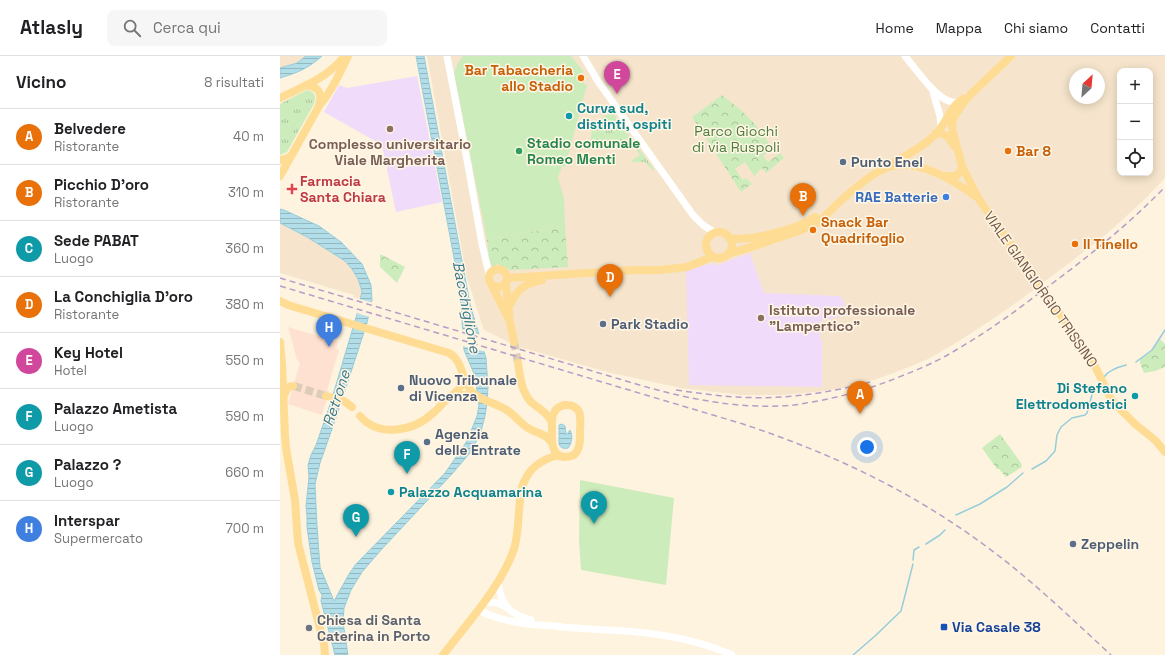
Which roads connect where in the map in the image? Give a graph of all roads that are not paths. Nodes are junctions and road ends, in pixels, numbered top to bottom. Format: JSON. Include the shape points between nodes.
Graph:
{"nodes":[{"id":1,"x":346,"y":56,"type":"edge"},
{"id":2,"x":447,"y":56,"type":"edge"},
{"id":3,"x":582,"y":56,"type":"edge"},
{"id":4,"x":905,"y":56,"type":"edge"},
{"id":5,"x":1011,"y":56,"type":"edge"},
{"id":6,"x":306,"y":85,"type":"junction"},
{"id":7,"x":932,"y":88,"type":"junction"},
{"id":8,"x":972,"y":93,"type":"junction"},
{"id":9,"x":280,"y":98,"type":"edge"},
{"id":10,"x":319,"y":106,"type":"junction"},
{"id":11,"x":956,"y":108,"type":"junction"},
{"id":12,"x":939,"y":130,"type":"junction"},
{"id":13,"x":907,"y":154,"type":"junction"},
{"id":14,"x":291,"y":155,"type":"junction"},
{"id":15,"x":959,"y":156,"type":"junction"},
{"id":16,"x":280,"y":160,"type":"edge"},
{"id":17,"x":910,"y":165,"type":"junction"},
{"id":18,"x":962,"y":166,"type":"junction"},
{"id":19,"x":881,"y":170,"type":"junction"},
{"id":20,"x":280,"y":176,"type":"edge"},
{"id":21,"x":942,"y":176,"type":"junction"},
{"id":22,"x":844,"y":198,"type":"junction"},
{"id":23,"x":978,"y":198,"type":"junction"},
{"id":24,"x":715,"y":233,"type":"junction"},
{"id":25,"x":729,"y":238,"type":"junction"},
{"id":26,"x":706,"y":250,"type":"junction"},
{"id":27,"x":728,"y":254,"type":"junction"},
{"id":28,"x":712,"y":257,"type":"junction"},
{"id":29,"x":699,"y":262,"type":"junction"},
{"id":30,"x":489,"y":274,"type":"junction"},
{"id":31,"x":554,"y":275,"type":"junction"},
{"id":32,"x":507,"y":281,"type":"junction"},
{"id":33,"x":491,"y":284,"type":"junction"},
{"id":34,"x":280,"y":301,"type":"edge"},
{"id":35,"x":284,"y":305,"type":"edge"},
{"id":36,"x":509,"y":307,"type":"junction"},
{"id":37,"x":510,"y":322,"type":"junction"},
{"id":38,"x":280,"y":342,"type":"edge"},
{"id":39,"x":514,"y":342,"type":"tunnel mouth"},
{"id":40,"x":518,"y":363,"type":"tunnel mouth"},
{"id":41,"x":462,"y":374,"type":"junction"},
{"id":42,"x":283,"y":376,"type":"junction"},
{"id":43,"x":328,"y":396,"type":"tunnel mouth"},
{"id":44,"x":451,"y":396,"type":"junction"},
{"id":45,"x":476,"y":396,"type":"junction"},
{"id":46,"x":284,"y":398,"type":"junction"},
{"id":47,"x":352,"y":407,"type":"dead end"},
{"id":48,"x":544,"y":410,"type":"junction"},
{"id":49,"x":556,"y":410,"type":"junction"},
{"id":50,"x":360,"y":416,"type":"dead end"},
{"id":51,"x":552,"y":423,"type":"junction"},
{"id":52,"x":538,"y":432,"type":"junction"},
{"id":53,"x":552,"y":445,"type":"junction"},
{"id":54,"x":1165,"y":452,"type":"edge"},
{"id":55,"x":558,"y":455,"type":"junction"},
{"id":56,"x":543,"y":461,"type":"junction"},
{"id":57,"x":498,"y":582,"type":"junction"},
{"id":58,"x":481,"y":605,"type":"junction"},
{"id":59,"x":506,"y":607,"type":"junction"},
{"id":60,"x":556,"y":626,"type":"junction"},
{"id":61,"x":325,"y":655,"type":"edge"},
{"id":62,"x":443,"y":655,"type":"edge"},
{"id":63,"x":732,"y":655,"type":"edge"}],
"edges":[{"from":1,"to":6,"type":"main road","via":[[337,66]]},
{"from":1,"to":10,"type":"main road"},
{"from":2,"to":30,"type":"street"},
{"from":3,"to":24,"type":"street","name":"VIALE GIANGIORGIO TRISSINO","via":[[693,215]]},
{"from":4,"to":7,"type":"street"},
{"from":5,"to":8,"type":"main road"},
{"from":6,"to":9,"type":"main road"},
{"from":6,"to":10,"type":"main road","via":[[319,91]]},
{"from":7,"to":11,"type":"street","via":[[939,96],[952,102]]},
{"from":7,"to":12,"type":"street","via":[[938,108]]},
{"from":8,"to":11,"type":"main road"},
{"from":8,"to":11,"type":"main road"},
{"from":10,"to":14,"type":"main road"},
{"from":11,"to":12,"type":"main road"},
{"from":11,"to":15,"type":"main road","name":"VIALE GIANGIORGIO TRISSINO","via":[[953,132]]},
{"from":12,"to":13,"type":"main road"},
{"from":12,"to":15,"type":"main road","via":[[948,137]]},
{"from":13,"to":17,"type":"main road","via":[[906,161]]},
{"from":13,"to":19,"type":"main road"},
{"from":14,"to":16,"type":"main road"},
{"from":14,"to":20,"type":"main road"},
{"from":15,"to":18,"type":"main road","name":"VIALE GIANGIORGIO TRISSINO"},
{"from":17,"to":19,"type":"main road","name":"VIALE GIANGIORGIO TRISSINO"},
{"from":17,"to":21,"type":"main road","name":"VIALE GIANGIORGIO TRISSINO"},
{"from":18,"to":21,"type":"main road","via":[[956,176]]},
{"from":18,"to":23,"type":"main road","name":"VIALE GIANGIORGIO TRISSINO"},
{"from":19,"to":22,"type":"main road","name":"VIALE GIANGIORGIO TRISSINO"},
{"from":21,"to":23,"type":"main road","name":"VIALE GIANGIORGIO TRISSINO"},
{"from":22,"to":25,"type":"main road","name":"VIALE GIANGIORGIO TRISSINO","via":[[813,219],[781,232],[751,238]]},
{"from":22,"to":27,"type":"main road","name":"VIALE GIANGIORGIO TRISSINO","via":[[808,228]]},
{"from":23,"to":54,"type":"main road","name":"VIALE GIANGIORGIO TRISSINO","via":[[1087,352],[1111,398]]},
{"from":24,"to":25,"type":"main road","name":"VIALE GIANGIORGIO TRISSINO","via":[[723,233]]},
{"from":24,"to":26,"type":"main road","via":[[708,238]]},
{"from":25,"to":27,"type":"main road","via":[[732,246]]},
{"from":26,"to":28,"type":"main road"},
{"from":26,"to":29,"type":"main road"},
{"from":27,"to":28,"type":"main road","name":"VIALE GIANGIORGIO TRISSINO","via":[[719,258]]},
{"from":28,"to":29,"type":"main road","name":"VIALE GIANGIORGIO TRISSINO"},
{"from":29,"to":31,"type":"main road","name":"VIALE GIANGIORGIO TRISSINO","via":[[687,267],[660,270]]},
{"from":30,"to":32,"type":"main road","via":[[500,269],[505,272]]},
{"from":30,"to":33,"type":"main road"},
{"from":31,"to":32,"type":"main road","name":"VIALE GIANGIORGIO TRISSINO"},
{"from":31,"to":36,"type":"main road","via":[[522,287],[515,294]]},
{"from":32,"to":33,"type":"main road","via":[[498,288]]},
{"from":32,"to":36,"type":"main road"},
{"from":33,"to":37,"type":"main road"},
{"from":34,"to":35,"type":"main road"},
{"from":35,"to":41,"type":"main road","via":[[449,353],[458,360]]},
{"from":36,"to":37,"type":"main road"},
{"from":37,"to":39,"type":"main road"},
{"from":38,"to":42,"type":"main road"},
{"from":40,"to":48,"type":"main road","via":[[524,391],[530,401]]},
{"from":41,"to":44,"type":"main road","via":[[460,387]]},
{"from":41,"to":45,"type":"main road"},
{"from":42,"to":46,"type":"main road"},
{"from":42,"to":46,"type":"main road","via":[[294,386],[287,389]]},
{"from":43,"to":47,"type":"main road","via":[[344,401]]},
{"from":44,"to":45,"type":"main road"},
{"from":44,"to":50,"type":"main road","via":[[433,414],[397,430],[377,427]]},
{"from":45,"to":52,"type":"main road","via":[[505,409],[528,428]]},
{"from":46,"to":61,"type":"main road","via":[[286,448],[295,500],[298,543]]},
{"from":48,"to":49,"type":"main road"},
{"from":48,"to":51,"type":"main road"},
{"from":49,"to":51,"type":"main road"},
{"from":49,"to":55,"type":"main road","via":[[558,407],[570,405],[577,409],[581,417],[577,452],[570,457]]},
{"from":51,"to":52,"type":"main road","via":[[543,432]]},
{"from":51,"to":53,"type":"main road"},
{"from":52,"to":53,"type":"main road","via":[[545,435]]},
{"from":53,"to":55,"type":"main road"},
{"from":53,"to":56,"type":"main road"},
{"from":55,"to":56,"type":"main road"},
{"from":56,"to":57,"type":"main road","via":[[528,473],[522,485],[514,546],[506,569]]},
{"from":57,"to":58,"type":"main road"},
{"from":57,"to":59,"type":"street"},
{"from":58,"to":59,"type":"street","via":[[498,603]]},
{"from":58,"to":60,"type":"street","via":[[485,614],[495,617]]},
{"from":58,"to":62,"type":"main road"},
{"from":59,"to":60,"type":"street","via":[[522,618]]},
{"from":60,"to":63,"type":"street","via":[[639,632],[702,644]]}]}
